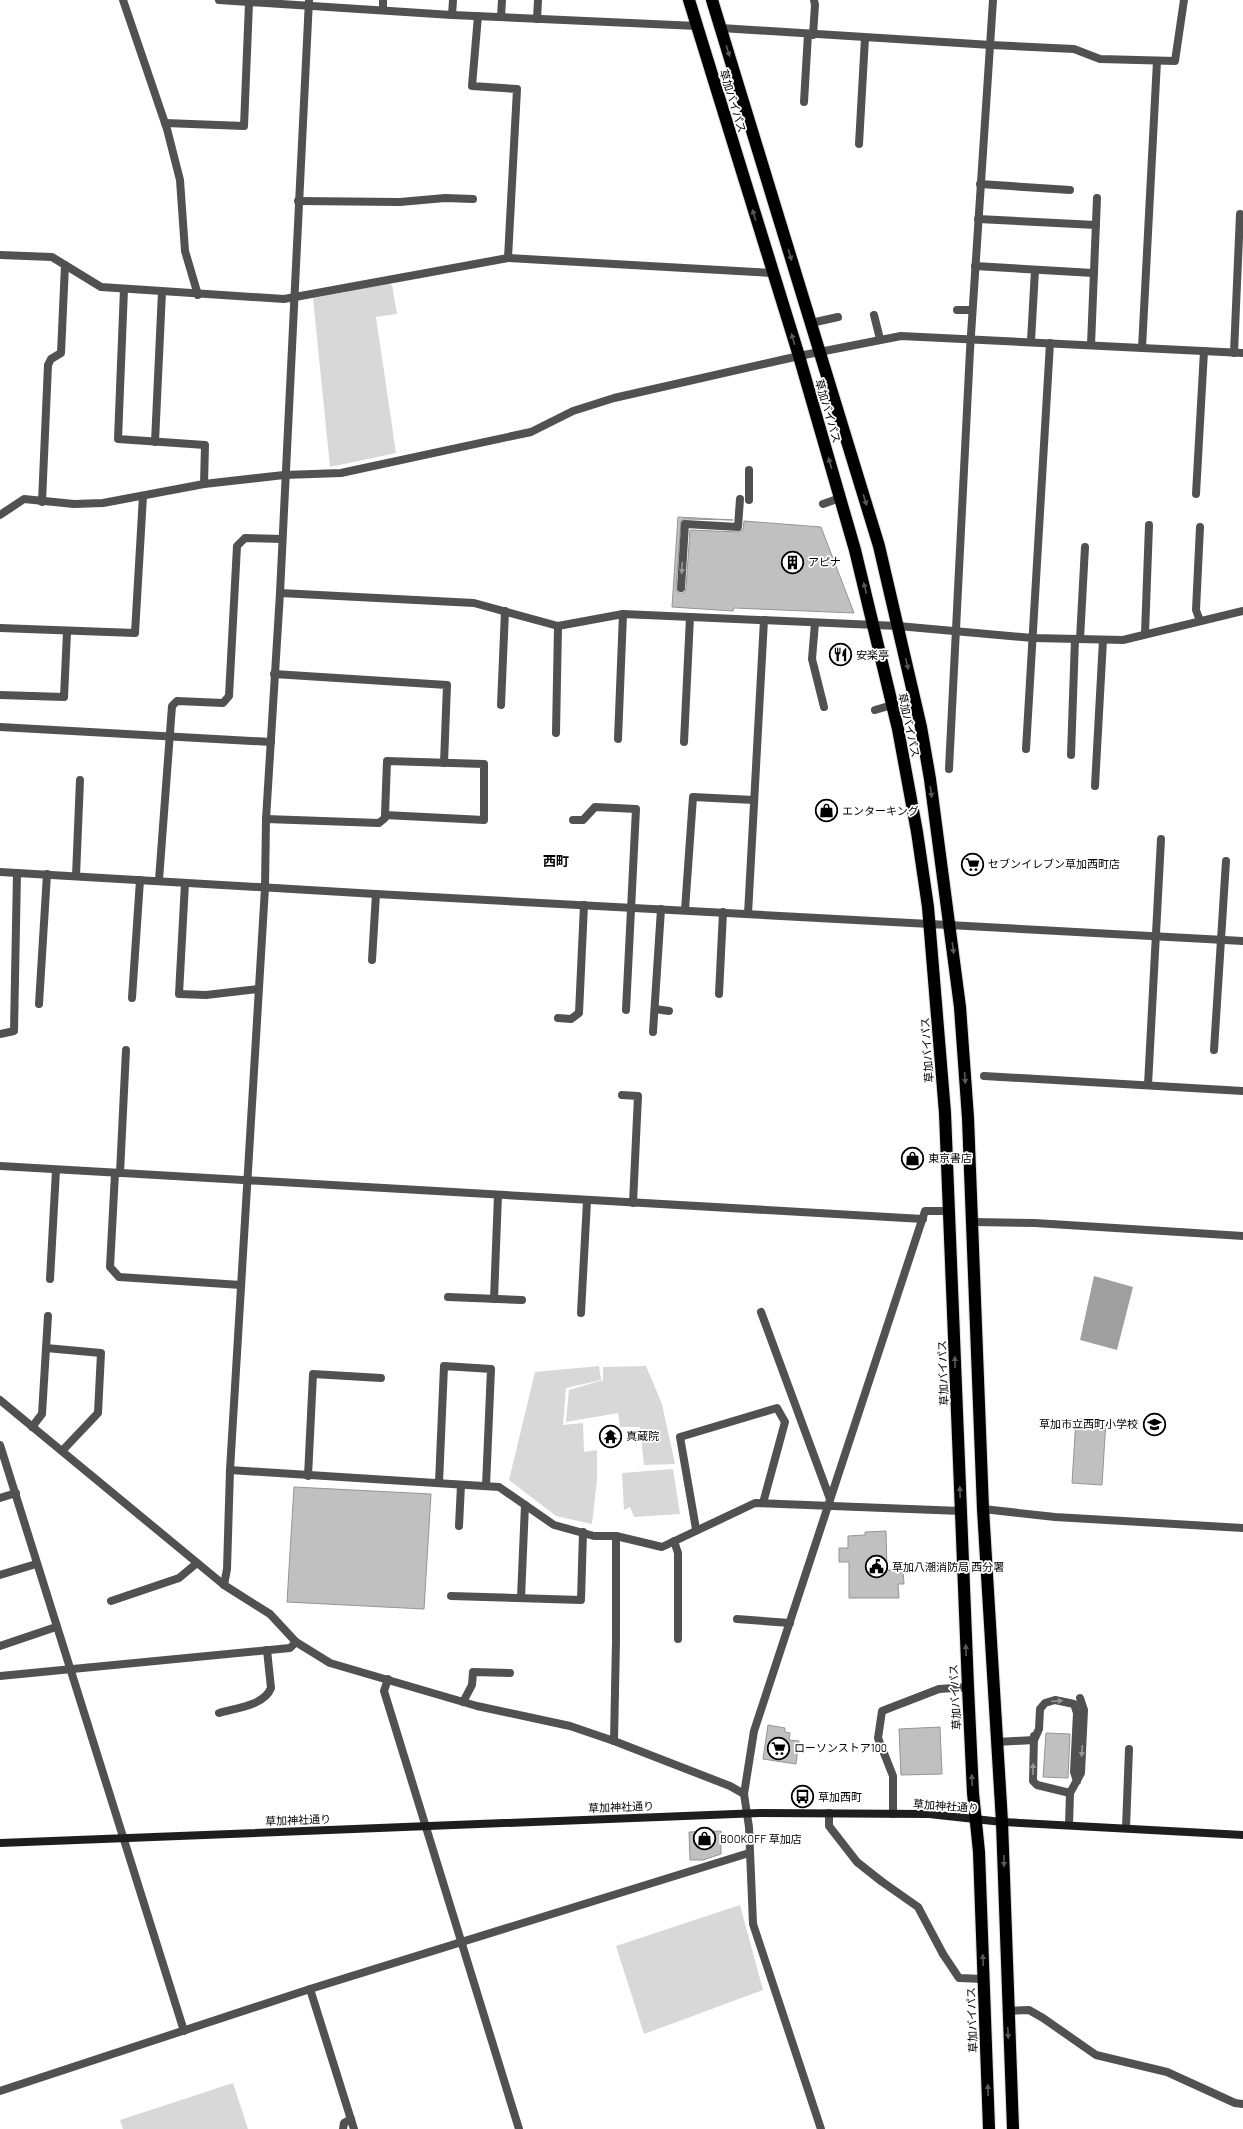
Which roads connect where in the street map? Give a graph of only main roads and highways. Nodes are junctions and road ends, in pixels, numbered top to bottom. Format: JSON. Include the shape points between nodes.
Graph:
{"nodes":[{"id":1,"x":688,"y":0,"type":"edge"},
{"id":2,"x":712,"y":0,"type":"edge"},
{"id":3,"x":989,"y":2129,"type":"edge"},
{"id":4,"x":1013,"y":2129,"type":"edge"}],
"edges":[{"from":3,"to":1,"type":"highway","name":"草加バイパス","one_way":true,"via":[[945,1113],[930,923],[917,832],[875,626],[799,356]]},
{"from":2,"to":4,"type":"highway","name":"草加バイパス","one_way":true,"via":[[879,546],[921,727],[950,924],[961,1015],[968,1118],[984,1509],[1002,1822]]}]}
